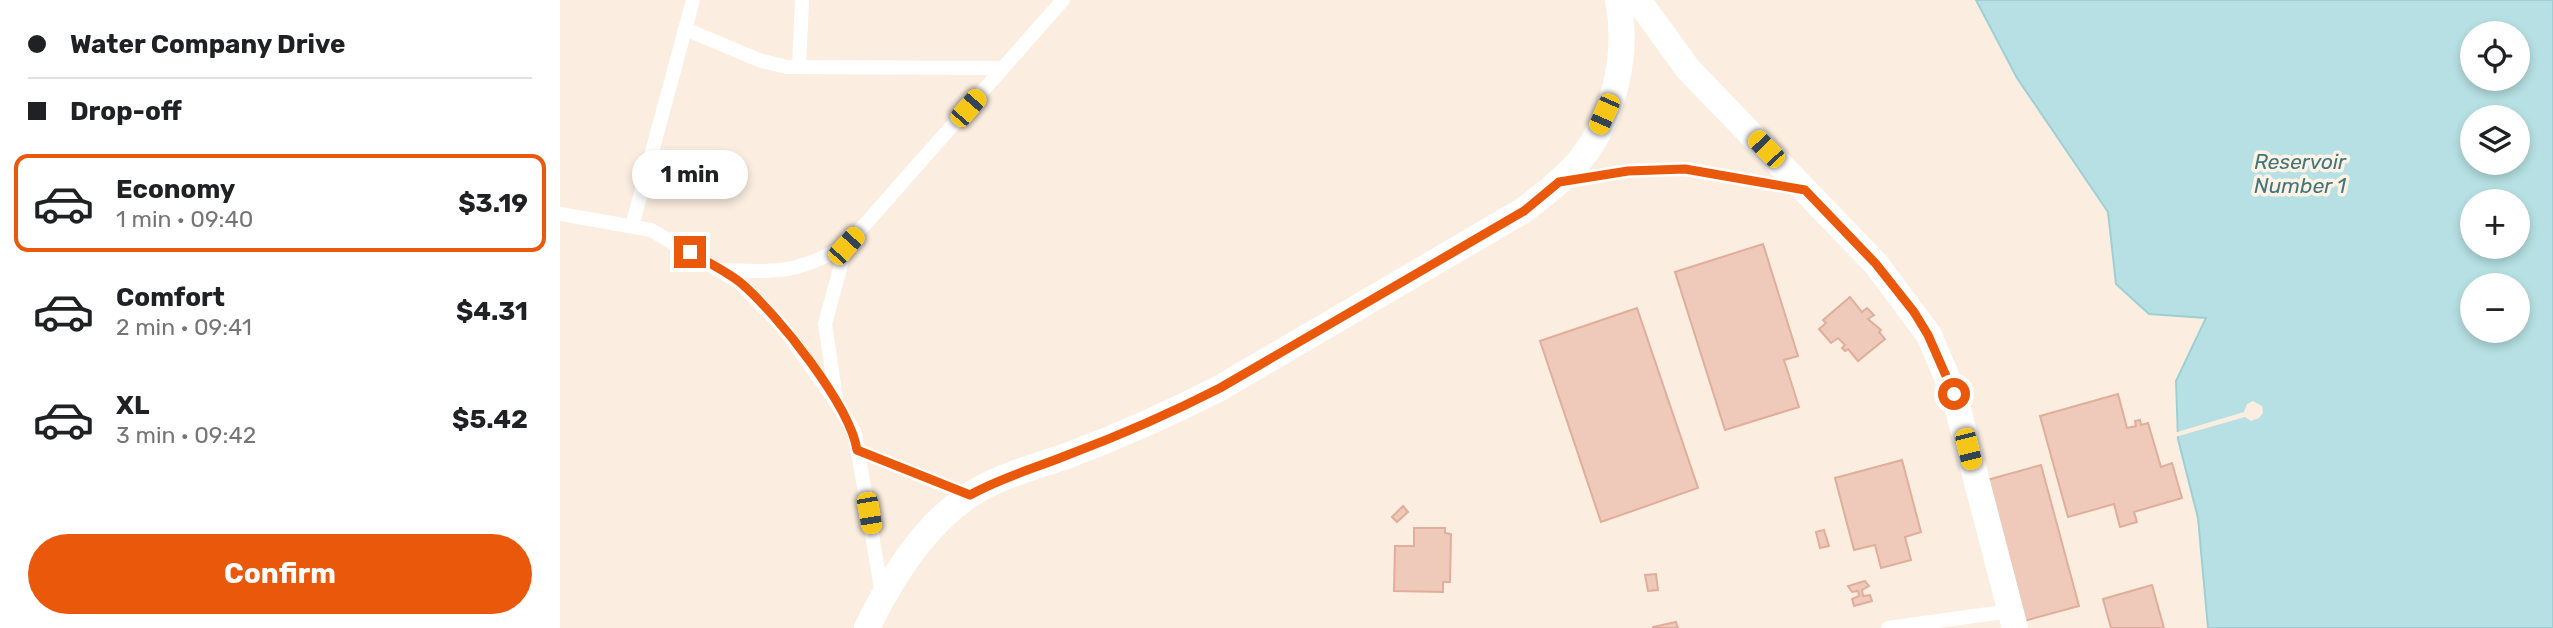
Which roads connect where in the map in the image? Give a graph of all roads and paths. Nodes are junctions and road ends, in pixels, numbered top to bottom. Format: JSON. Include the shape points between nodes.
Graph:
{"nodes":[{"id":1,"x":693,"y":0,"type":"edge"},
{"id":2,"x":802,"y":0,"type":"edge"},
{"id":3,"x":1063,"y":0,"type":"edge"},
{"id":4,"x":1618,"y":0,"type":"edge"},
{"id":5,"x":1638,"y":0,"type":"edge"},
{"id":6,"x":685,"y":29,"type":"junction"},
{"id":7,"x":799,"y":67,"type":"junction"},
{"id":8,"x":1003,"y":68,"type":"junction"},
{"id":9,"x":1559,"y":182,"type":"junction"},
{"id":10,"x":1805,"y":190,"type":"junction"},
{"id":11,"x":560,"y":214,"type":"edge"},
{"id":12,"x":632,"y":226,"type":"junction"},
{"id":13,"x":846,"y":246,"type":"junction"},
{"id":14,"x":719,"y":270,"type":"junction"},
{"id":15,"x":837,"y":403,"type":"junction"},
{"id":16,"x":857,"y":450,"type":"junction"},
{"id":17,"x":970,"y":495,"type":"junction"},
{"id":18,"x":883,"y":595,"type":"junction"},
{"id":19,"x":2012,"y":619,"type":"edge"},
{"id":20,"x":867,"y":628,"type":"edge"},
{"id":21,"x":1888,"y":628,"type":"edge"}],
"edges":[{"from":1,"to":6,"type":"lane"},
{"from":2,"to":7,"type":"lane"},
{"from":3,"to":8,"type":"lane"},
{"from":4,"to":9,"type":"street","via":[[1622,22],[1615,90],[1593,139]]},
{"from":5,"to":10,"type":"street","via":[[1688,69]]},
{"from":6,"to":7,"type":"lane","via":[[759,60]]},
{"from":6,"to":12,"type":"lane"},
{"from":7,"to":8,"type":"lane"},
{"from":8,"to":13,"type":"lane"},
{"from":9,"to":10,"type":"lane","via":[[1628,171],[1685,169]]},
{"from":9,"to":17,"type":"street","via":[[1524,211],[1220,388]]},
{"from":10,"to":19,"type":"street","via":[[1876,264],[1928,335],[1954,394]]},
{"from":11,"to":12,"type":"lane"},
{"from":12,"to":14,"type":"lane","via":[[651,230]]},
{"from":13,"to":14,"type":"lane","via":[[814,263],[779,272]]},
{"from":13,"to":15,"type":"lane","via":[[825,324]]},
{"from":14,"to":15,"type":"lane","via":[[740,283],[782,326]]},
{"from":15,"to":16,"type":"lane","via":[[855,434]]},
{"from":16,"to":17,"type":"lane"},
{"from":16,"to":18,"type":"lane"},
{"from":17,"to":18,"type":"street","via":[[937,522]]},
{"from":18,"to":20,"type":"street"},
{"from":19,"to":21,"type":"lane"}]}
